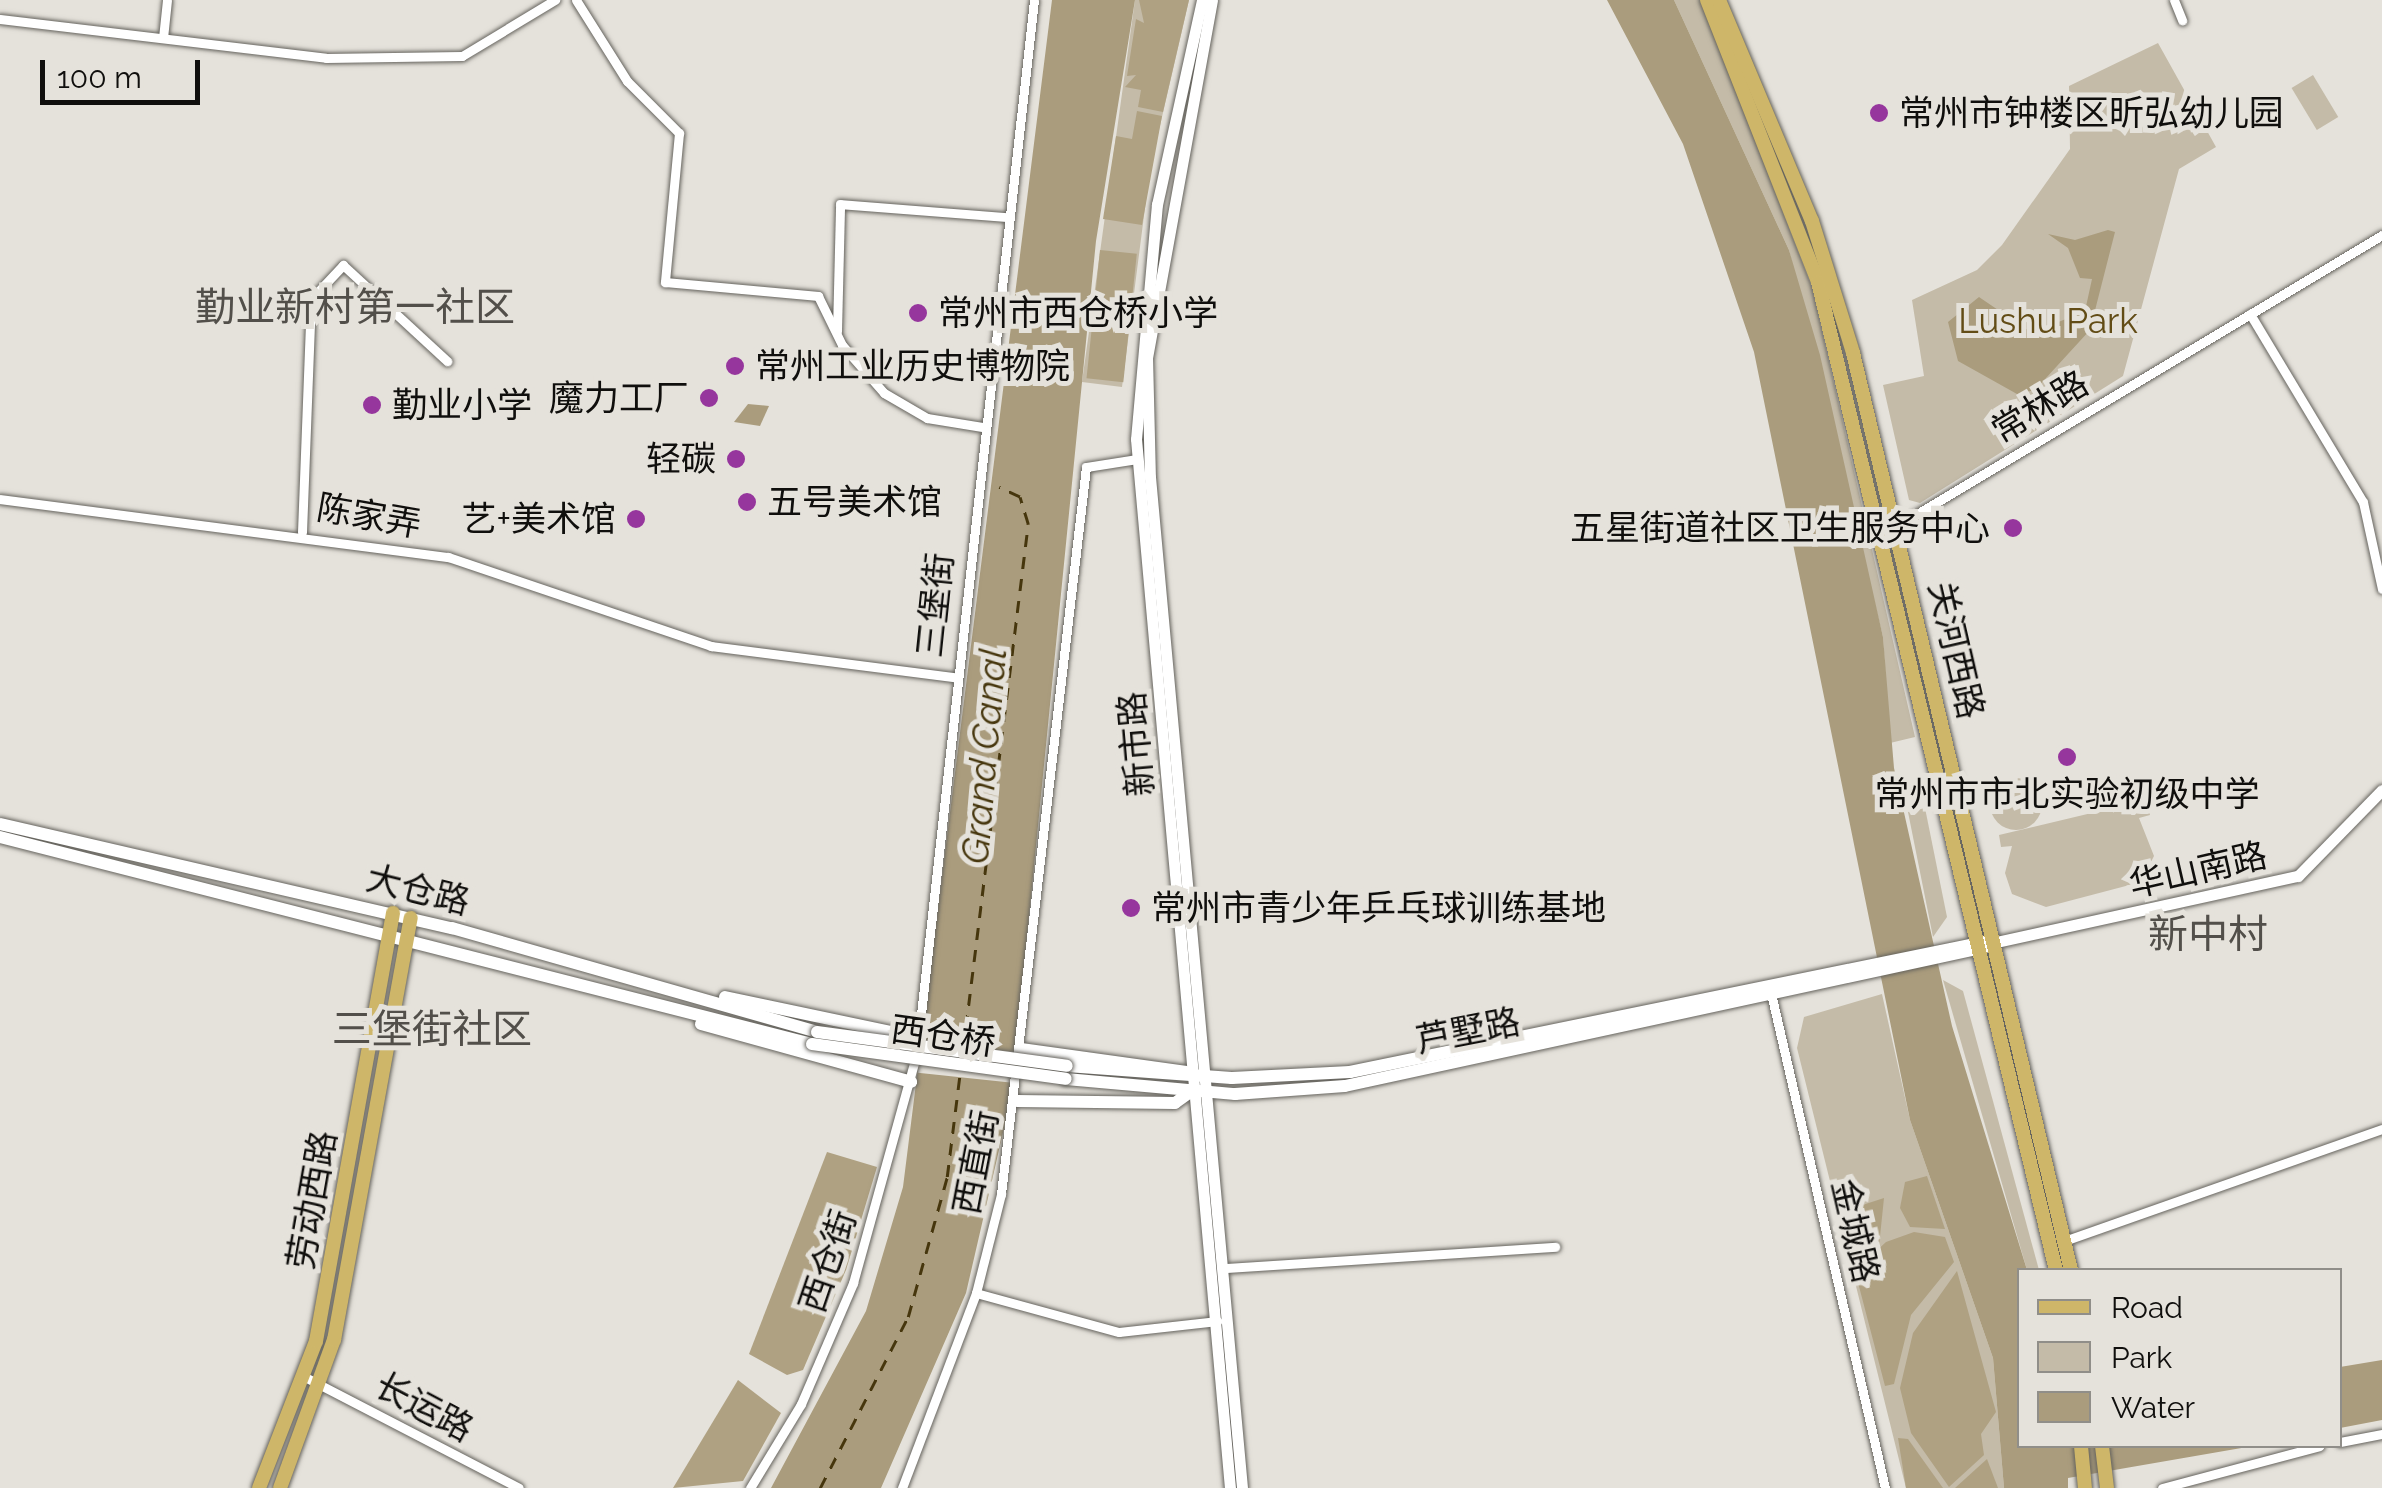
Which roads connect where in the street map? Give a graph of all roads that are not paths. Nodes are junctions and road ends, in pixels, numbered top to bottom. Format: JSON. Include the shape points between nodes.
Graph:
{"nodes":[{"id":1,"x":167,"y":0,"type":"edge"},
{"id":2,"x":555,"y":0,"type":"edge"},
{"id":3,"x":576,"y":0,"type":"edge"},
{"id":4,"x":1034,"y":0,"type":"edge"},
{"id":5,"x":1202,"y":0,"type":"edge"},
{"id":6,"x":1212,"y":0,"type":"edge"},
{"id":7,"x":1708,"y":0,"type":"edge"},
{"id":8,"x":1719,"y":0,"type":"edge"},
{"id":9,"x":2174,"y":0,"type":"edge"},
{"id":10,"x":0,"y":19,"type":"edge"},
{"id":11,"x":2182,"y":20,"type":"dead end"},
{"id":12,"x":163,"y":38,"type":"junction"},
{"id":13,"x":1005,"y":216,"type":"junction"},
{"id":14,"x":2382,"y":235,"type":"edge"},
{"id":15,"x":2250,"y":314,"type":"junction"},
{"id":16,"x":836,"y":334,"type":"junction"},
{"id":17,"x":447,"y":361,"type":"dead end"},
{"id":18,"x":982,"y":427,"type":"junction"},
{"id":19,"x":1137,"y":459,"type":"junction"},
{"id":20,"x":0,"y":499,"type":"edge"},
{"id":21,"x":1888,"y":530,"type":"junction"},
{"id":22,"x":302,"y":532,"type":"junction"},
{"id":23,"x":2382,"y":589,"type":"edge"},
{"id":24,"x":954,"y":677,"type":"junction"},
{"id":25,"x":2382,"y":790,"type":"edge"},
{"id":26,"x":0,"y":824,"type":"edge"},
{"id":27,"x":0,"y":837,"type":"edge"},
{"id":28,"x":392,"y":914,"type":"junction"},
{"id":29,"x":411,"y":918,"type":"junction"},
{"id":30,"x":388,"y":937,"type":"junction"},
{"id":31,"x":406,"y":942,"type":"junction"},
{"id":32,"x":1992,"y":944,"type":"junction"},
{"id":33,"x":1972,"y":947,"type":"junction"},
{"id":34,"x":600,"y":969,"type":"junction"},
{"id":35,"x":598,"y":990,"type":"junction"},
{"id":36,"x":1770,"y":993,"type":"junction"},
{"id":37,"x":814,"y":1038,"type":"junction"},
{"id":38,"x":918,"y":1038,"type":"junction"},
{"id":39,"x":1021,"y":1049,"type":"junction"},
{"id":40,"x":1066,"y":1073,"type":"joint"},
{"id":41,"x":911,"y":1082,"type":"junction"},
{"id":42,"x":1193,"y":1082,"type":"junction"},
{"id":43,"x":1212,"y":1084,"type":"junction"},
{"id":44,"x":1016,"y":1101,"type":"junction"},
{"id":45,"x":2382,"y":1129,"type":"edge"},
{"id":46,"x":2064,"y":1241,"type":"junction"},
{"id":47,"x":1555,"y":1247,"type":"dead end"},
{"id":48,"x":1228,"y":1268,"type":"junction"},
{"id":49,"x":2055,"y":1268,"type":"edge"},
{"id":50,"x":2071,"y":1268,"type":"edge"},
{"id":51,"x":976,"y":1293,"type":"junction"},
{"id":52,"x":1216,"y":1321,"type":"junction"},
{"id":53,"x":303,"y":1376,"type":"junction"},
{"id":54,"x":320,"y":1384,"type":"junction"},
{"id":55,"x":2382,"y":1434,"type":"edge"},
{"id":56,"x":2342,"y":1442,"type":"edge"},
{"id":57,"x":2081,"y":1448,"type":"edge"},
{"id":58,"x":2102,"y":1448,"type":"edge"},
{"id":59,"x":2312,"y":1448,"type":"edge"},
{"id":60,"x":259,"y":1488,"type":"edge"},
{"id":61,"x":280,"y":1488,"type":"edge"},
{"id":62,"x":519,"y":1488,"type":"edge"},
{"id":63,"x":750,"y":1488,"type":"edge"},
{"id":64,"x":902,"y":1488,"type":"edge"},
{"id":65,"x":1230,"y":1488,"type":"edge"},
{"id":66,"x":1242,"y":1488,"type":"edge"},
{"id":67,"x":1886,"y":1488,"type":"edge"},
{"id":68,"x":2086,"y":1488,"type":"edge"},
{"id":69,"x":2107,"y":1488,"type":"edge"},
{"id":70,"x":2162,"y":1488,"type":"edge"}],
"edges":[{"from":1,"to":12,"type":"street"},
{"from":2,"to":12,"type":"street","via":[[462,56],[326,58]]},
{"from":3,"to":16,"type":"street","via":[[627,81],[679,133],[666,282],[810,294]]},
{"from":4,"to":13,"type":"street","name":"三堡街"},
{"from":5,"to":19,"type":"street","name":"新市路","via":[[1157,204],[1138,356]]},
{"from":6,"to":43,"type":"street","name":"新市路","via":[[1147,357],[1150,476]]},
{"from":7,"to":21,"type":"main road","name":"关河西路","via":[[1818,282]]},
{"from":8,"to":21,"type":"main road","name":"关河西路","via":[[1812,222]]},
{"from":9,"to":11,"type":"street"},
{"from":10,"to":12,"type":"street"},
{"from":13,"to":16,"type":"street","via":[[840,204]]},
{"from":13,"to":18,"type":"street","name":"三堡街"},
{"from":14,"to":15,"type":"street","name":"常林路"},
{"from":15,"to":21,"type":"street","name":"常林路"},
{"from":15,"to":23,"type":"street","via":[[2363,502]]},
{"from":16,"to":18,"type":"street","via":[[902,406]]},
{"from":17,"to":22,"type":"street","via":[[344,265],[311,299]]},
{"from":18,"to":24,"type":"street","name":"三堡街"},
{"from":19,"to":39,"type":"street","name":"西直街","via":[[1086,467]]},
{"from":19,"to":42,"type":"street","name":"新市路"},
{"from":20,"to":22,"type":"street","name":"陈家弄"},
{"from":21,"to":32,"type":"main road","name":"关河西路"},
{"from":21,"to":33,"type":"main road","name":"关河西路"},
{"from":22,"to":24,"type":"street","name":"陈家弄","via":[[448,557],[711,646]]},
{"from":24,"to":38,"type":"street","name":"三堡街"},
{"from":25,"to":32,"type":"street","name":"华山南路","via":[[2298,876]]},
{"from":26,"to":28,"type":"main road","name":"大仓路"},
{"from":27,"to":30,"type":"main road","name":"大仓路"},
{"from":28,"to":29,"type":"main road","name":"大仓路"},
{"from":28,"to":30,"type":"main road","name":"劳动西路"},
{"from":29,"to":31,"type":"main road","name":"劳动西路"},
{"from":29,"to":34,"type":"main road","name":"大仓路"},
{"from":30,"to":31,"type":"main road","name":"大仓路"},
{"from":30,"to":53,"type":"main road","name":"劳动西路","via":[[347,1188]]},
{"from":31,"to":35,"type":"main road","name":"大仓路"},
{"from":31,"to":54,"type":"main road","name":"劳动西路","via":[[365,1198]]},
{"from":32,"to":33,"type":"main road"},
{"from":32,"to":46,"type":"main road","name":"关河西路"},
{"from":33,"to":36,"type":"main road","name":"芦墅路"},
{"from":33,"to":49,"type":"main road","name":"关河西路"},
{"from":34,"to":37,"type":"main road","name":"大仓路"},
{"from":34,"to":38,"type":"main road"},
{"from":35,"to":37,"type":"main road","name":"大仓路"},
{"from":35,"to":41,"type":"main road","via":[[798,1056]]},
{"from":36,"to":43,"type":"main road","name":"芦墅路","via":[[1350,1072]]},
{"from":36,"to":67,"type":"street","name":"金城路"},
{"from":37,"to":40,"type":"main road","name":"西仓桥","bridge":true},
{"from":38,"to":41,"type":"street","name":"西仓街"},
{"from":39,"to":42,"type":"main road","via":[[1168,1063]]},
{"from":39,"to":44,"type":"street","name":"西直街"},
{"from":40,"to":42,"type":"main road","name":"芦墅路"},
{"from":41,"to":63,"type":"street","name":"西仓街","via":[[853,1283],[801,1404]]},
{"from":42,"to":43,"type":"main road","name":"芦墅路"},
{"from":42,"to":44,"type":"main road","via":[[1175,1103]]},
{"from":42,"to":52,"type":"street","name":"新市路"},
{"from":43,"to":48,"type":"street","name":"新市路"},
{"from":44,"to":51,"type":"street","name":"西直街"},
{"from":45,"to":46,"type":"street"},
{"from":46,"to":50,"type":"main road","name":"关河西路"},
{"from":47,"to":48,"type":"street"},
{"from":48,"to":66,"type":"street","name":"新市路"},
{"from":51,"to":52,"type":"street","via":[[1119,1332]]},
{"from":51,"to":64,"type":"street","name":"西直街"},
{"from":52,"to":65,"type":"street","name":"新市路"},
{"from":53,"to":54,"type":"street","name":"长运路"},
{"from":53,"to":60,"type":"main road","name":"劳动西路"},
{"from":54,"to":61,"type":"main road","name":"劳动西路"},
{"from":54,"to":62,"type":"street","name":"长运路"},
{"from":55,"to":56,"type":"street"},
{"from":57,"to":68,"type":"main road"},
{"from":58,"to":69,"type":"main road"},
{"from":59,"to":70,"type":"street"}]}
